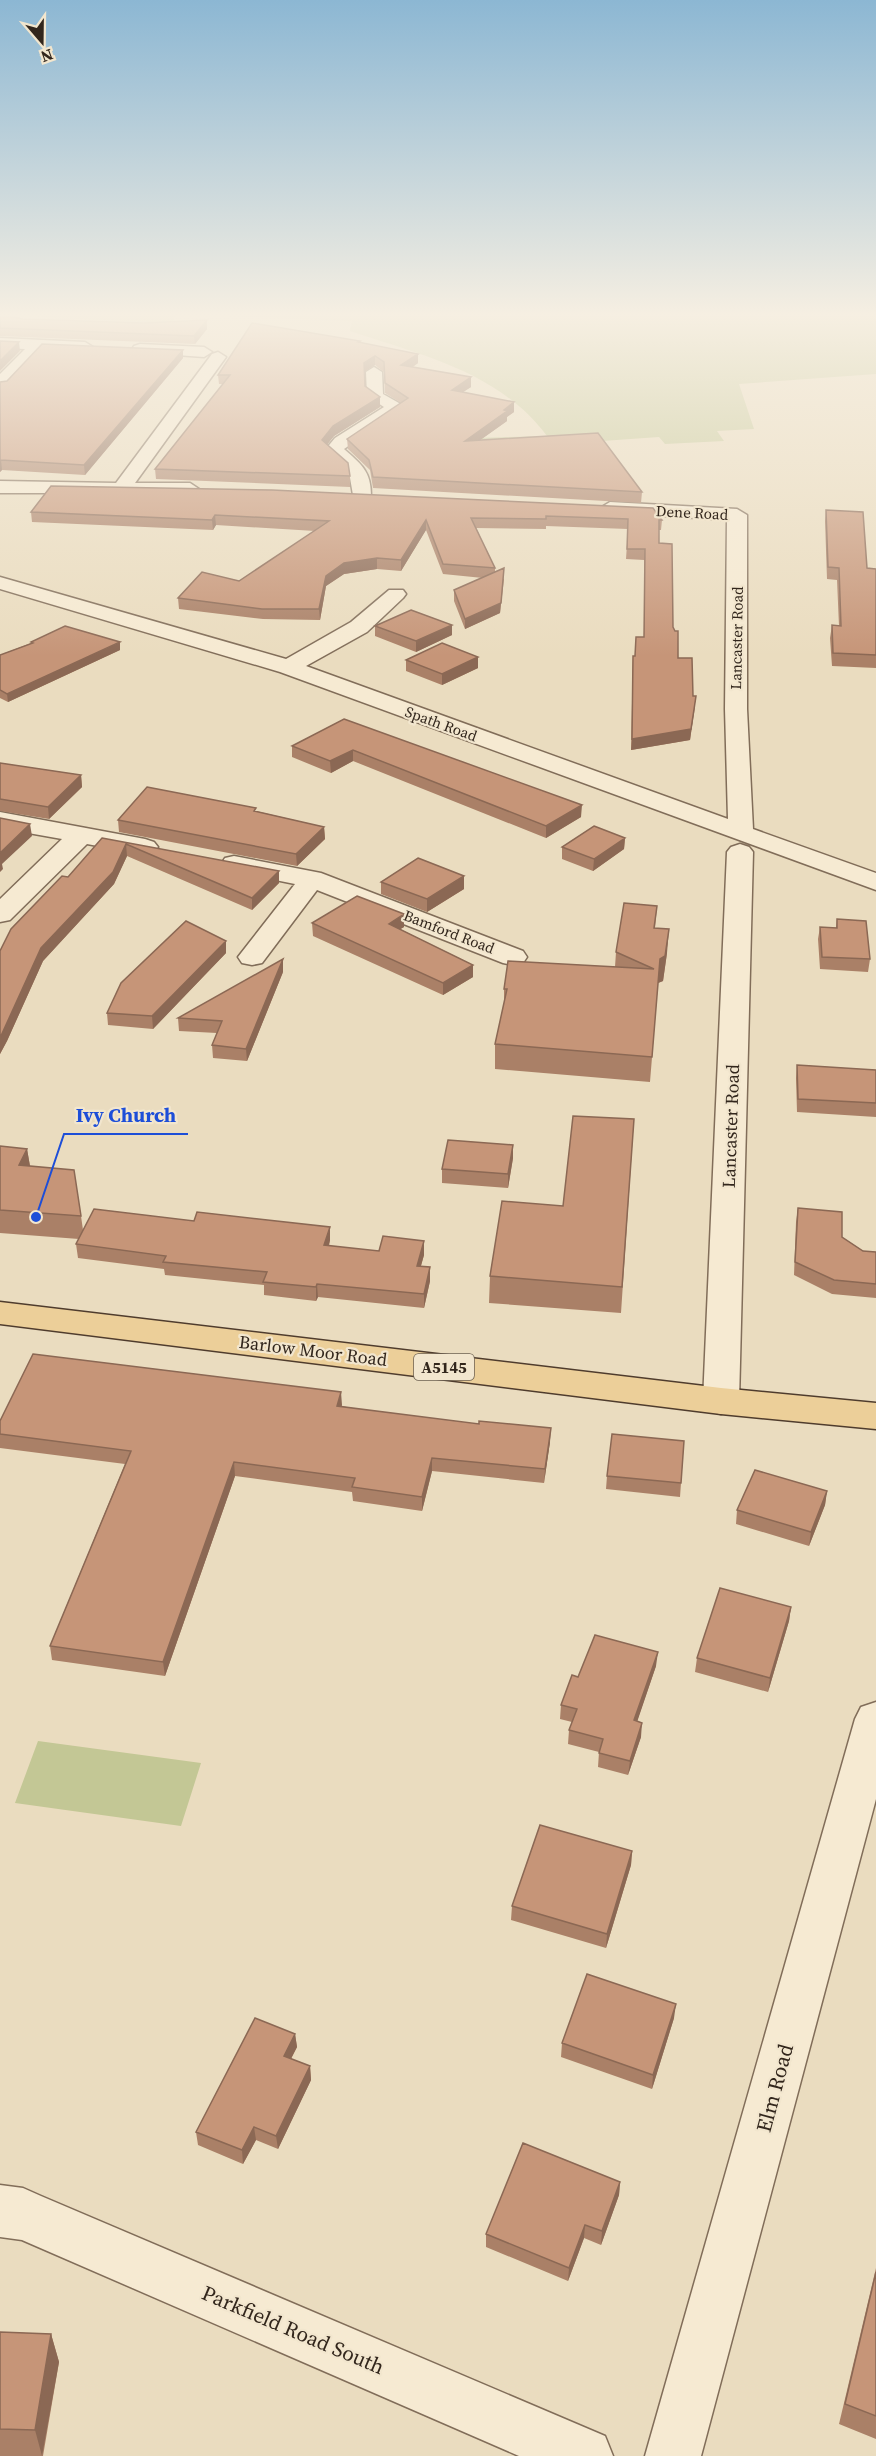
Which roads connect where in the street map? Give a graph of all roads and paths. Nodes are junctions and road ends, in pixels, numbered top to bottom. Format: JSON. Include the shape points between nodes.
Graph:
{"nodes":[{"id":1,"x":167,"y":427,"type":"edge"},
{"id":2,"x":366,"y":427,"type":"edge"},
{"id":3,"x":123,"y":486,"type":"junction"},
{"id":4,"x":207,"y":490,"type":"edge"},
{"id":5,"x":4,"y":493,"type":"edge"},
{"id":6,"x":338,"y":495,"type":"edge"},
{"id":7,"x":362,"y":495,"type":"junction"},
{"id":8,"x":385,"y":496,"type":"edge"},
{"id":9,"x":594,"y":507,"type":"edge"},
{"id":10,"x":737,"y":515,"type":"joint"},
{"id":11,"x":0,"y":583,"type":"edge"},
{"id":12,"x":396,"y":594,"type":"dead end"},
{"id":13,"x":288,"y":667,"type":"junction"},
{"id":14,"x":0,"y":820,"type":"edge"},
{"id":15,"x":81,"y":835,"type":"junction"},
{"id":16,"x":740,"y":843,"type":"junction"},
{"id":17,"x":174,"y":852,"type":"edge"},
{"id":18,"x":208,"y":859,"type":"edge"},
{"id":19,"x":312,"y":879,"type":"junction"},
{"id":20,"x":876,"y":882,"type":"edge"},
{"id":21,"x":0,"y":914,"type":"edge"},
{"id":22,"x":252,"y":957,"type":"dead end"},
{"id":23,"x":513,"y":957,"type":"dead end"},
{"id":24,"x":0,"y":1313,"type":"edge"},
{"id":25,"x":721,"y":1401,"type":"junction"},
{"id":26,"x":876,"y":1416,"type":"edge"},
{"id":27,"x":876,"y":1719,"type":"edge"},
{"id":28,"x":0,"y":2211,"type":"edge"},
{"id":29,"x":585,"y":2456,"type":"edge"},
{"id":30,"x":673,"y":2456,"type":"edge"}],
"edges":[{"from":1,"to":3,"type":"street"},
{"from":2,"to":7,"type":"street","via":[[334,450],[358,467],[363,477]]},
{"from":3,"to":4,"type":"street"},
{"from":3,"to":5,"type":"street"},
{"from":6,"to":7,"type":"street"},
{"from":7,"to":8,"type":"street"},
{"from":9,"to":10,"type":"street","name":"Dene Road"},
{"from":10,"to":16,"type":"street","name":"Lancaster Road"},
{"from":11,"to":13,"type":"street","name":"Spath Road"},
{"from":12,"to":13,"type":"street","via":[[358,627]]},
{"from":13,"to":16,"type":"street","name":"Spath Road"},
{"from":14,"to":15,"type":"street"},
{"from":15,"to":17,"type":"street"},
{"from":15,"to":21,"type":"street"},
{"from":16,"to":20,"type":"street","name":"Spath Road"},
{"from":16,"to":25,"type":"street","name":"Lancaster Road"},
{"from":18,"to":19,"type":"street","name":"Bamford Road"},
{"from":19,"to":22,"type":"street"},
{"from":19,"to":23,"type":"street","name":"Bamford Road"},
{"from":24,"to":25,"type":"main road","name":"Barlow Moor Road","number":"A5145"},
{"from":25,"to":26,"type":"main road","name":"Barlow Moor Road","number":"A5145"},
{"from":27,"to":30,"type":"street","name":"Elm Road"},
{"from":28,"to":29,"type":"street","name":"Parkfield Road South","via":[[23,2214]]}]}
